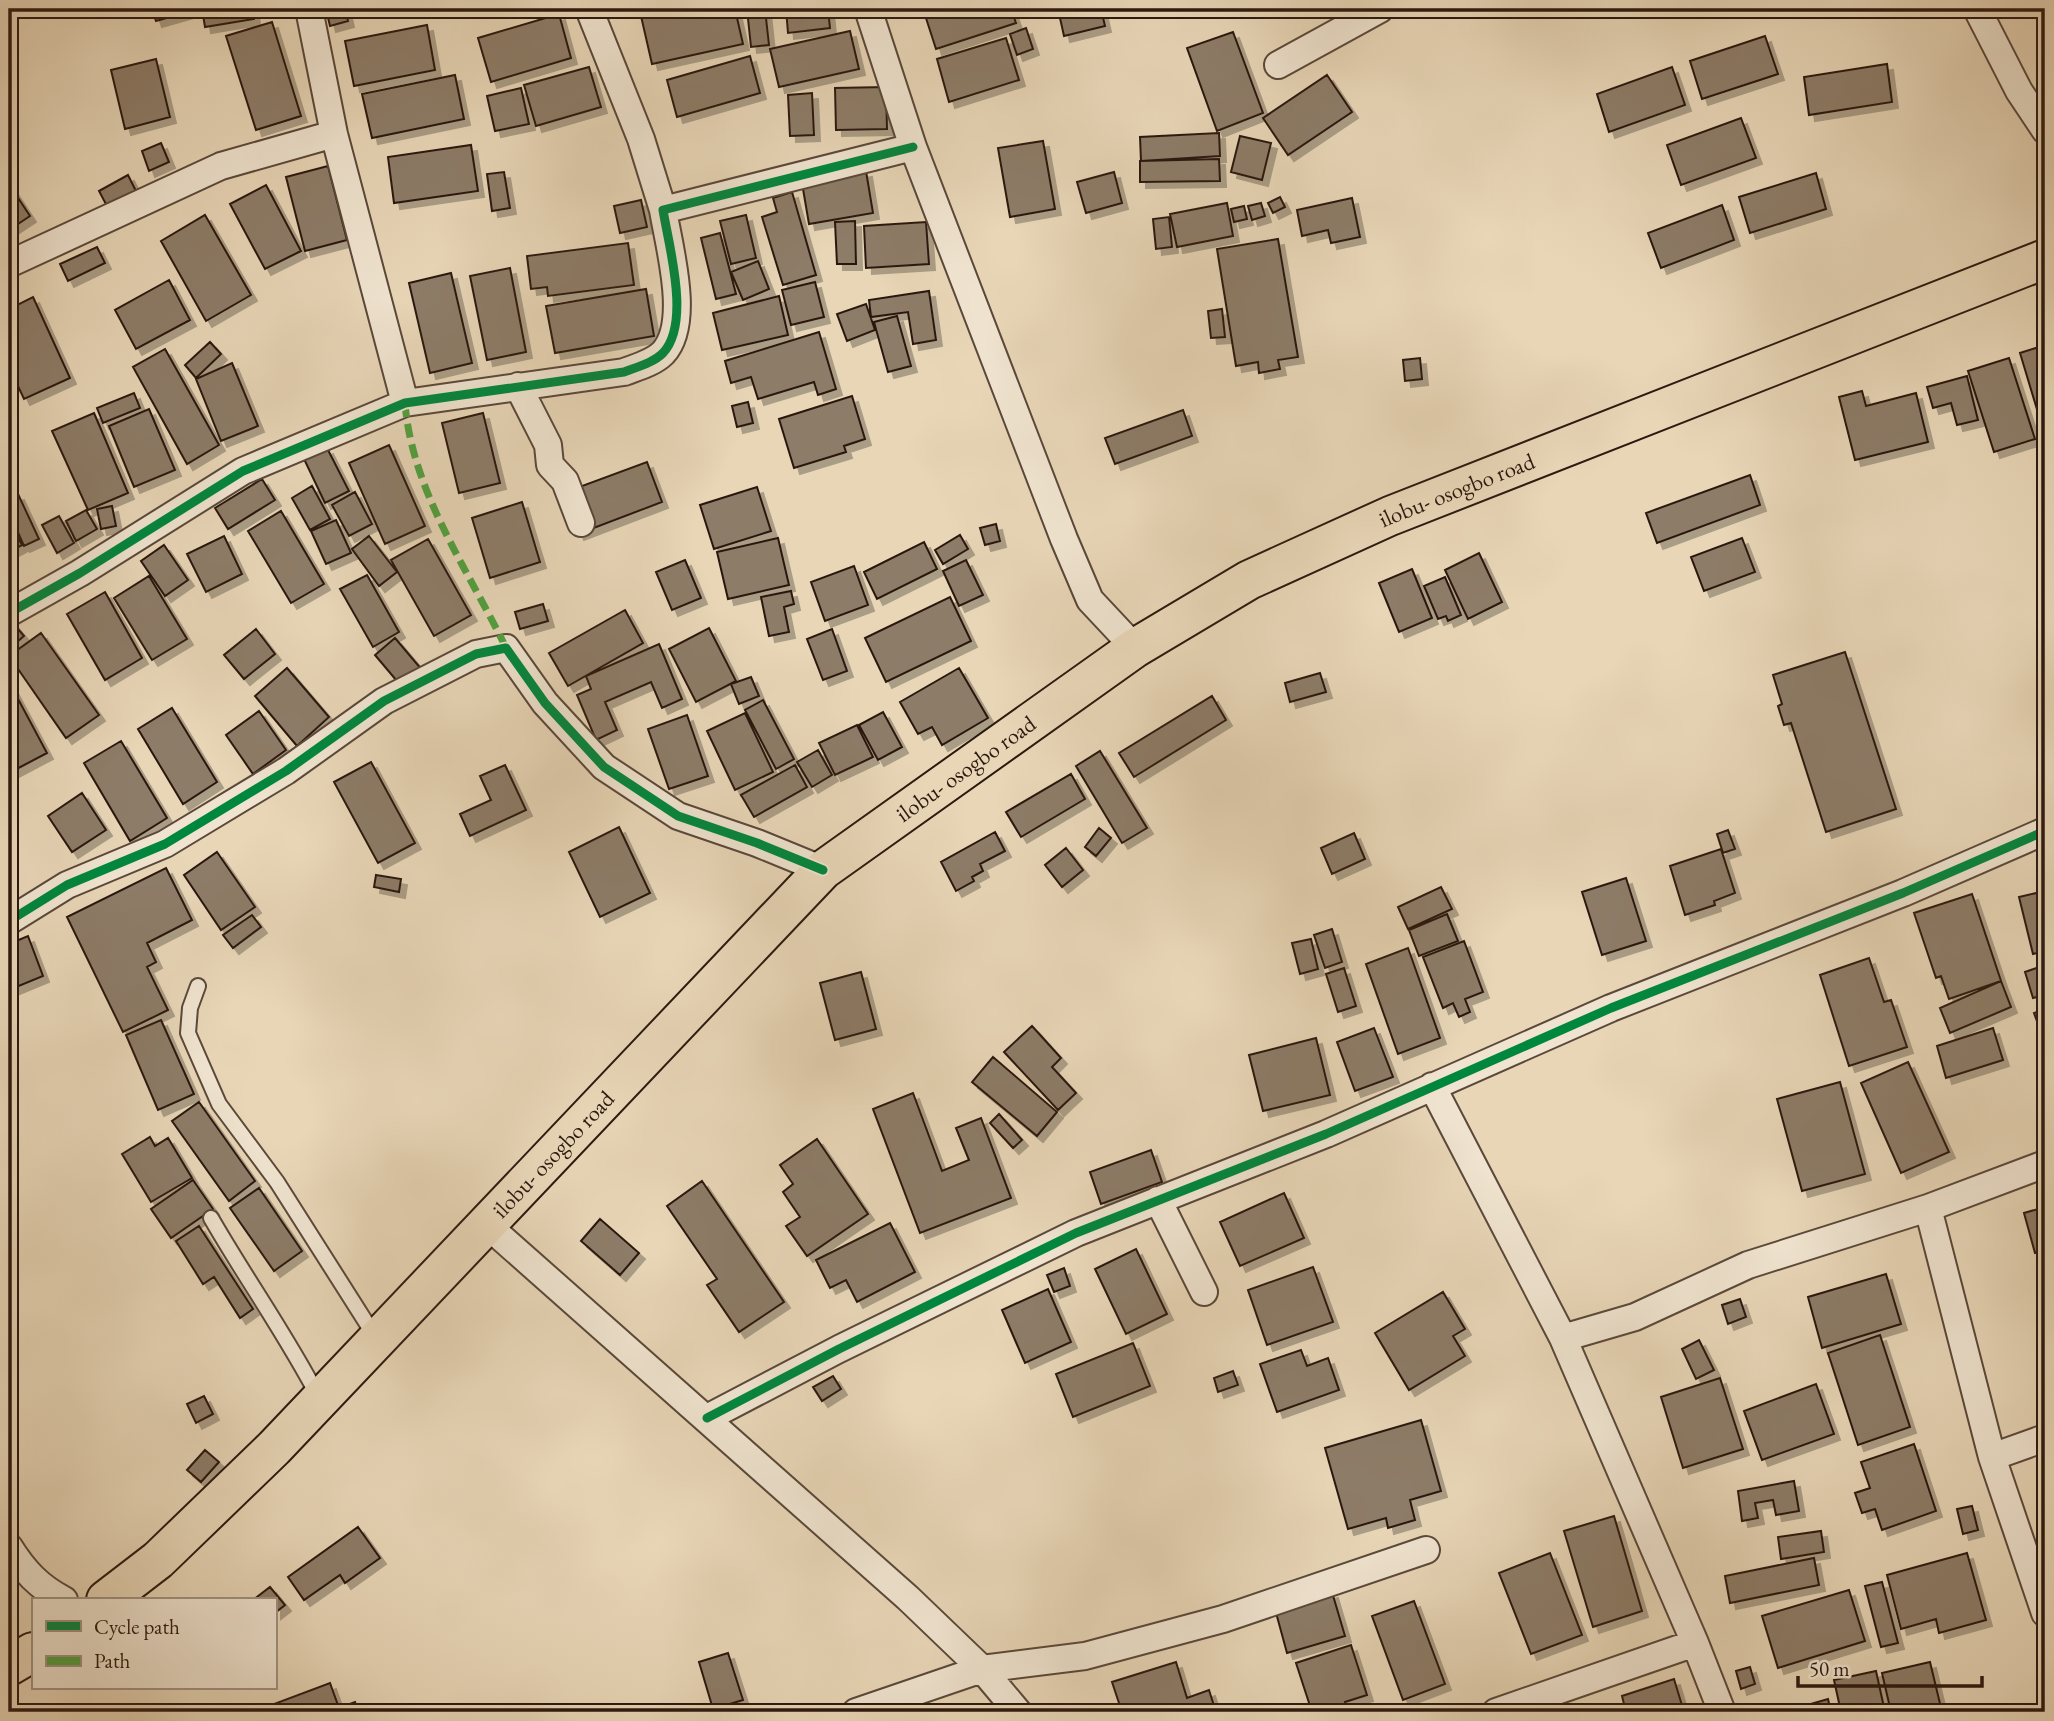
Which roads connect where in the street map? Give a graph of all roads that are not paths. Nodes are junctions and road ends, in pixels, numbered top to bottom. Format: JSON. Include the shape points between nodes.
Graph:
{"nodes":[{"id":1,"x":309,"y":9,"type":"edge"},
{"id":2,"x":589,"y":9,"type":"edge"},
{"id":3,"x":868,"y":9,"type":"edge"},
{"id":4,"x":1380,"y":9,"type":"edge"},
{"id":5,"x":1977,"y":9,"type":"edge"},
{"id":6,"x":1278,"y":65,"type":"dead end"},
{"id":7,"x":2045,"y":130,"type":"edge"},
{"id":8,"x":334,"y":134,"type":"junction"},
{"id":9,"x":913,"y":147,"type":"junction"},
{"id":10,"x":663,"y":210,"type":"junction"},
{"id":11,"x":2045,"y":259,"type":"edge"},
{"id":12,"x":9,"y":264,"type":"edge"},
{"id":13,"x":518,"y":386,"type":"junction"},
{"id":14,"x":405,"y":403,"type":"junction"},
{"id":15,"x":581,"y":523,"type":"dead end"},
{"id":16,"x":9,"y":613,"type":"edge"},
{"id":17,"x":1135,"y":648,"type":"junction"},
{"id":18,"x":2045,"y":831,"type":"edge"},
{"id":19,"x":822,"y":870,"type":"junction"},
{"id":20,"x":9,"y":921,"type":"edge"},
{"id":21,"x":198,"y":986,"type":"dead end"},
{"id":22,"x":1432,"y":1086,"type":"junction"},
{"id":23,"x":2045,"y":1164,"type":"edge"},
{"id":24,"x":1158,"y":1200,"type":"junction"},
{"id":25,"x":1928,"y":1208,"type":"junction"},
{"id":26,"x":211,"y":1218,"type":"dead end"},
{"id":27,"x":486,"y":1224,"type":"junction"},
{"id":28,"x":1204,"y":1292,"type":"dead end"},
{"id":29,"x":1563,"y":1338,"type":"junction"},
{"id":30,"x":377,"y":1339,"type":"junction"},
{"id":31,"x":320,"y":1400,"type":"junction"},
{"id":32,"x":707,"y":1418,"type":"junction"},
{"id":33,"x":2045,"y":1438,"type":"edge"},
{"id":34,"x":1992,"y":1457,"type":"junction"},
{"id":35,"x":9,"y":1547,"type":"edge"},
{"id":36,"x":1426,"y":1550,"type":"dead end"},
{"id":37,"x":60,"y":1598,"type":"edge"},
{"id":38,"x":109,"y":1598,"type":"edge"},
{"id":39,"x":2045,"y":1613,"type":"edge"},
{"id":40,"x":1695,"y":1643,"type":"junction"},
{"id":41,"x":32,"y":1653,"type":"edge"},
{"id":42,"x":9,"y":1666,"type":"edge"},
{"id":43,"x":982,"y":1669,"type":"junction"},
{"id":44,"x":856,"y":1712,"type":"edge"},
{"id":45,"x":1018,"y":1712,"type":"edge"},
{"id":46,"x":1496,"y":1712,"type":"edge"},
{"id":47,"x":1722,"y":1712,"type":"edge"}],
"edges":[{"from":1,"to":8,"type":"street"},
{"from":2,"to":10,"type":"street","via":[[641,139]]},
{"from":3,"to":9,"type":"street"},
{"from":4,"to":6,"type":"street"},
{"from":5,"to":7,"type":"street","via":[[2019,91]]},
{"from":8,"to":12,"type":"street","via":[[221,166]]},
{"from":8,"to":14,"type":"street"},
{"from":9,"to":10,"type":"street"},
{"from":9,"to":17,"type":"street","via":[[1090,600]]},
{"from":10,"to":13,"type":"street","via":[[679,317],[664,352],[624,372]]},
{"from":11,"to":17,"type":"main road","name":"ilobu- osogbo road","via":[[1390,516],[1249,580]]},
{"from":13,"to":14,"type":"street"},
{"from":13,"to":15,"type":"street","via":[[548,445],[550,465],[565,481]]},
{"from":14,"to":16,"type":"street","via":[[243,471]]},
{"from":17,"to":19,"type":"main road","name":"ilobu- osogbo road"},
{"from":18,"to":22,"type":"street"},
{"from":19,"to":20,"type":"street","via":[[678,816],[604,767],[545,704],[506,648],[477,654],[384,701],[286,771],[165,844],[67,885]]},
{"from":19,"to":27,"type":"main road","name":"ilobu- osogbo road"},
{"from":21,"to":30,"type":"lane","via":[[188,1033],[219,1104],[277,1181]]},
{"from":22,"to":24,"type":"street","via":[[1326,1134]]},
{"from":22,"to":29,"type":"street"},
{"from":23,"to":25,"type":"street"},
{"from":24,"to":28,"type":"street"},
{"from":24,"to":32,"type":"street","via":[[1076,1233]]},
{"from":25,"to":29,"type":"street","via":[[1748,1265],[1635,1317]]},
{"from":25,"to":34,"type":"street"},
{"from":26,"to":31,"type":"lane","via":[[295,1351]]},
{"from":27,"to":30,"type":"main road","name":"ilobu- osogbo road"},
{"from":27,"to":32,"type":"street"},
{"from":29,"to":40,"type":"street"},
{"from":30,"to":31,"type":"main road","name":"ilobu- osogbo road"},
{"from":31,"to":38,"type":"main road","name":"ilobu- osogbo road","via":[[158,1560]]},
{"from":32,"to":43,"type":"street"},
{"from":33,"to":34,"type":"street"},
{"from":34,"to":39,"type":"street"},
{"from":35,"to":37,"type":"street","via":[[44,1590]]},
{"from":36,"to":43,"type":"street","via":[[1223,1619],[1085,1656]]},
{"from":40,"to":46,"type":"street"},
{"from":40,"to":47,"type":"street"},
{"from":41,"to":42,"type":"main road"},
{"from":43,"to":44,"type":"street"},
{"from":43,"to":45,"type":"street"}]}
